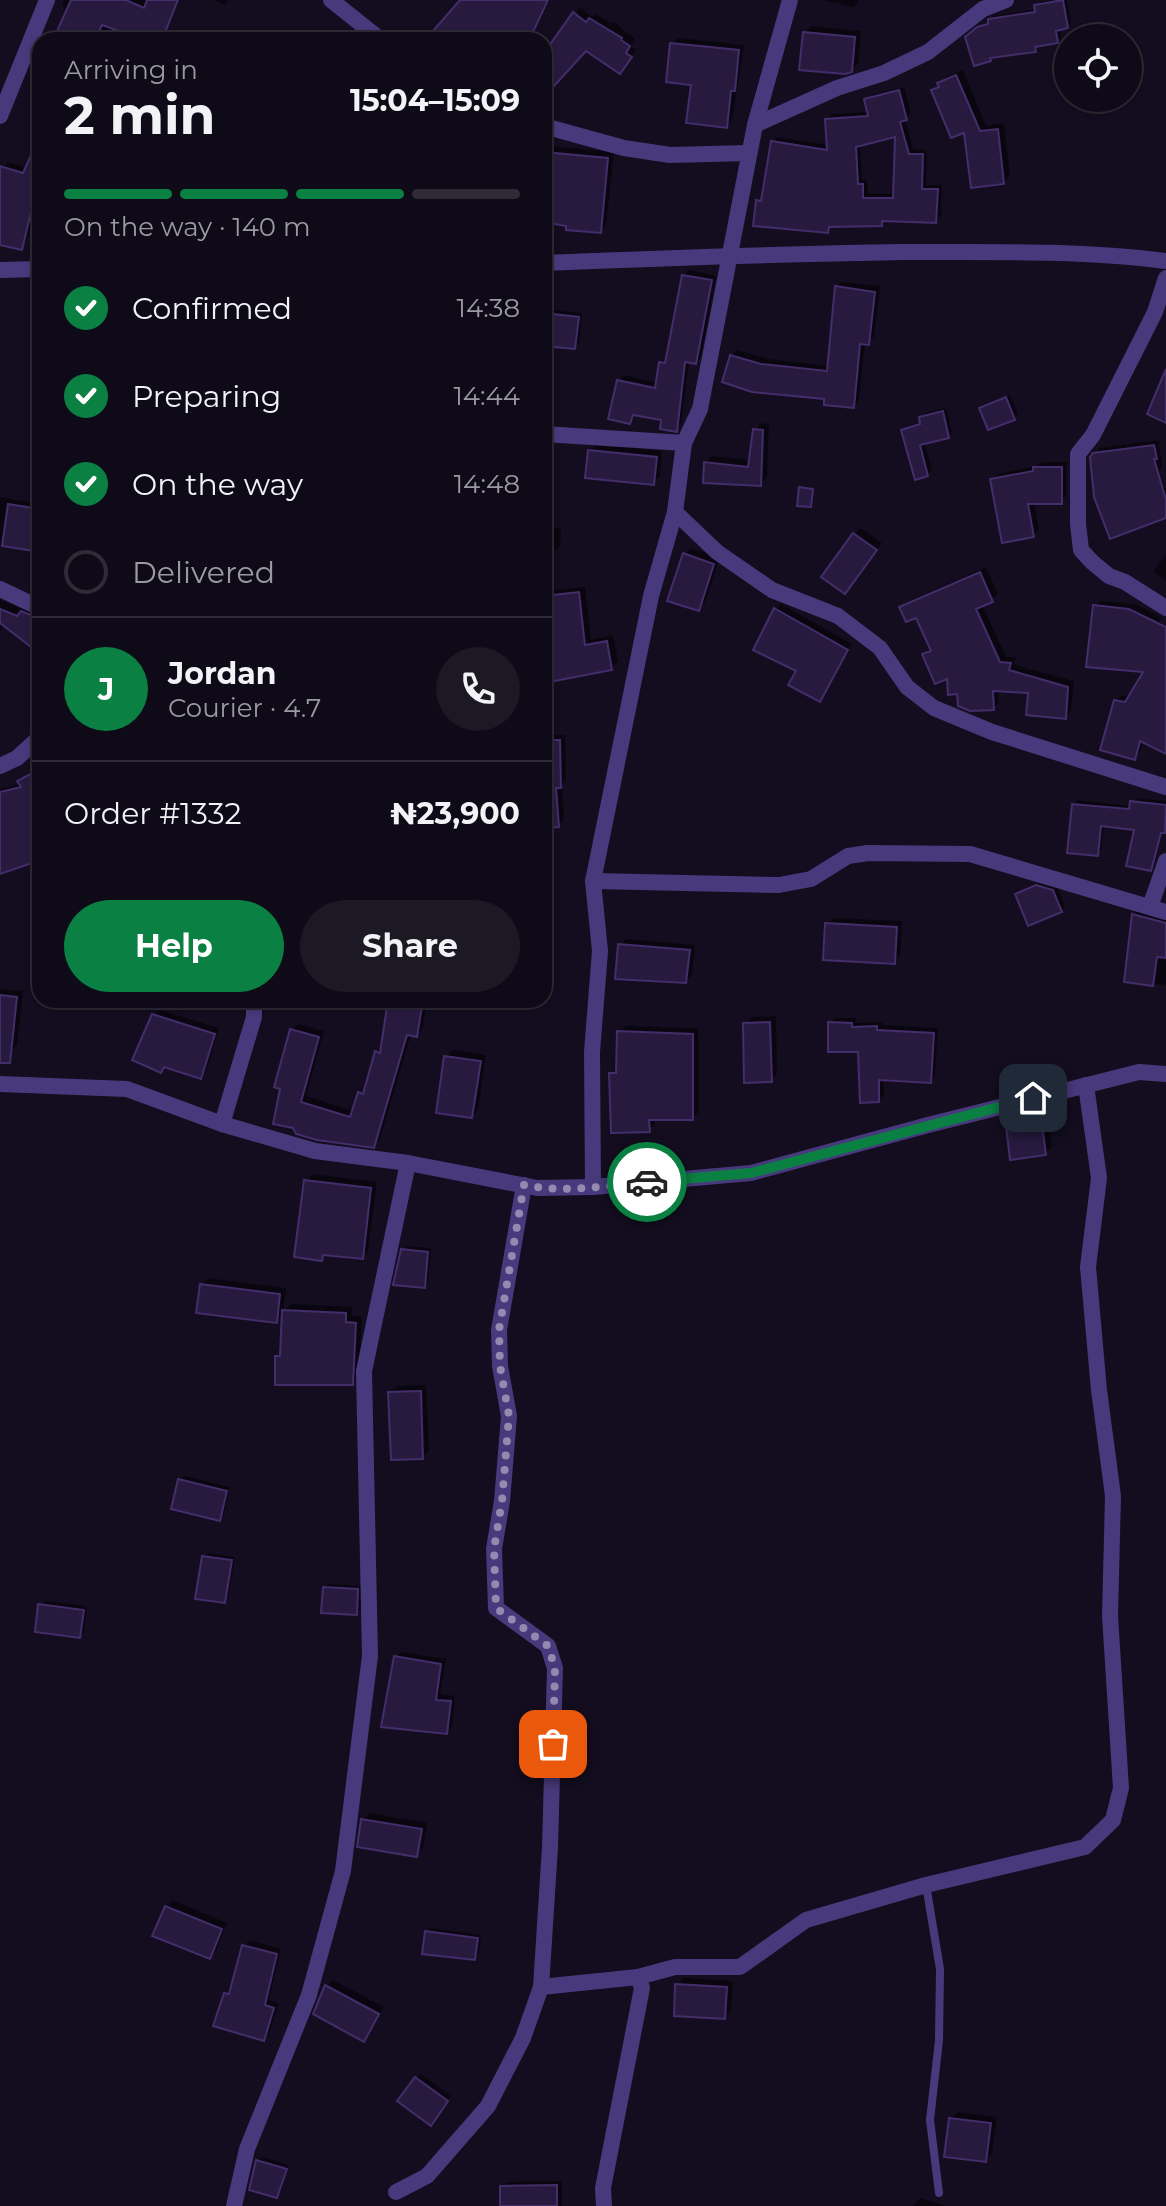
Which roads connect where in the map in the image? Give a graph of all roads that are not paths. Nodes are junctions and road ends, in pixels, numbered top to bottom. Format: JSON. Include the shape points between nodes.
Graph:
{"nodes":[{"id":1,"x":47,"y":0,"type":"edge"},
{"id":2,"x":331,"y":0,"type":"edge"},
{"id":3,"x":790,"y":0,"type":"edge"},
{"id":4,"x":1006,"y":0,"type":"edge"},
{"id":5,"x":34,"y":32,"type":"edge"},
{"id":6,"x":371,"y":32,"type":"edge"},
{"id":7,"x":32,"y":37,"type":"edge"},
{"id":8,"x":0,"y":116,"type":"edge"},
{"id":9,"x":755,"y":125,"type":"junction"},
{"id":10,"x":552,"y":128,"type":"edge"},
{"id":11,"x":749,"y":153,"type":"junction"},
{"id":12,"x":730,"y":254,"type":"junction"},
{"id":13,"x":1166,"y":261,"type":"edge"},
{"id":14,"x":552,"y":263,"type":"edge"},
{"id":15,"x":32,"y":269,"type":"edge"},
{"id":16,"x":0,"y":270,"type":"edge"},
{"id":17,"x":1166,"y":278,"type":"edge"},
{"id":18,"x":552,"y":435,"type":"edge"},
{"id":19,"x":684,"y":443,"type":"junction"},
{"id":20,"x":675,"y":512,"type":"junction"},
{"id":21,"x":0,"y":589,"type":"edge"},
{"id":22,"x":32,"y":604,"type":"edge"},
{"id":23,"x":1166,"y":608,"type":"edge"},
{"id":24,"x":32,"y":744,"type":"edge"},
{"id":25,"x":0,"y":766,"type":"edge"},
{"id":26,"x":1166,"y":787,"type":"edge"},
{"id":27,"x":1166,"y":861,"type":"edge"},
{"id":28,"x":593,"y":881,"type":"junction"},
{"id":29,"x":1158,"y":910,"type":"edge"},
{"id":30,"x":254,"y":1008,"type":"edge"},
{"id":31,"x":1166,"y":1074,"type":"edge"},
{"id":32,"x":0,"y":1084,"type":"edge"},
{"id":33,"x":1086,"y":1085,"type":"junction"},
{"id":34,"x":222,"y":1124,"type":"junction"},
{"id":35,"x":408,"y":1163,"type":"junction"},
{"id":36,"x":524,"y":1185,"type":"junction"},
{"id":37,"x":593,"y":1187,"type":"junction"},
{"id":38,"x":926,"y":1885,"type":"junction"},
{"id":39,"x":638,"y":1977,"type":"junction"},
{"id":40,"x":541,"y":1987,"type":"junction"},
{"id":41,"x":396,"y":2192,"type":"dead end"},
{"id":42,"x":939,"y":2193,"type":"dead end"},
{"id":43,"x":234,"y":2206,"type":"edge"},
{"id":44,"x":604,"y":2206,"type":"edge"}],
"edges":[{"from":1,"to":5,"type":"street"},
{"from":2,"to":6,"type":"street"},
{"from":3,"to":9,"type":"street"},
{"from":4,"to":9,"type":"street","via":[[983,9],[928,52]]},
{"from":7,"to":8,"type":"street"},
{"from":9,"to":11,"type":"street"},
{"from":10,"to":11,"type":"street","via":[[670,155]]},
{"from":11,"to":12,"type":"street"},
{"from":12,"to":13,"type":"street","via":[[963,252]]},
{"from":12,"to":14,"type":"street"},
{"from":12,"to":19,"type":"street","via":[[700,409]]},
{"from":15,"to":16,"type":"street"},
{"from":17,"to":23,"type":"street","via":[[1155,312],[1093,435],[1078,454],[1078,524],[1081,550],[1092,562]]},
{"from":18,"to":19,"type":"street"},
{"from":19,"to":20,"type":"street"},
{"from":20,"to":26,"type":"street","via":[[717,552],[772,590],[838,616],[880,648],[907,687],[934,708],[992,732]]},
{"from":20,"to":28,"type":"street","via":[[651,596]]},
{"from":21,"to":22,"type":"street"},
{"from":24,"to":25,"type":"street"},
{"from":27,"to":29,"type":"street"},
{"from":28,"to":29,"type":"street","via":[[779,885],[811,879],[848,856],[954,853]]},
{"from":28,"to":37,"type":"street","via":[[600,951],[592,1052]]},
{"from":30,"to":34,"type":"street"},
{"from":31,"to":33,"type":"street","via":[[1139,1072]]},
{"from":32,"to":34,"type":"street","via":[[127,1089]]},
{"from":33,"to":37,"type":"street","via":[[751,1173]]},
{"from":33,"to":38,"type":"street","via":[[1099,1178],[1088,1267],[1113,1496],[1110,1616],[1121,1788],[1113,1820],[1085,1847]]},
{"from":34,"to":35,"type":"street","via":[[315,1151]]},
{"from":35,"to":36,"type":"street"},
{"from":35,"to":43,"type":"street","via":[[364,1371],[370,1656],[343,1871],[309,1995],[247,2149]]},
{"from":36,"to":37,"type":"street"},
{"from":36,"to":40,"type":"street","via":[[499,1330],[509,1416],[494,1549],[496,1608],[548,1646],[555,1668]]},
{"from":38,"to":39,"type":"street","via":[[806,1920],[740,1967],[675,1967]]},
{"from":38,"to":42,"type":"lane","via":[[940,1969],[930,2120]]},
{"from":39,"to":40,"type":"street"},
{"from":39,"to":44,"type":"street","via":[[642,1988],[603,2188]]},
{"from":40,"to":41,"type":"street","via":[[523,2038],[488,2106],[427,2176]]}]}
